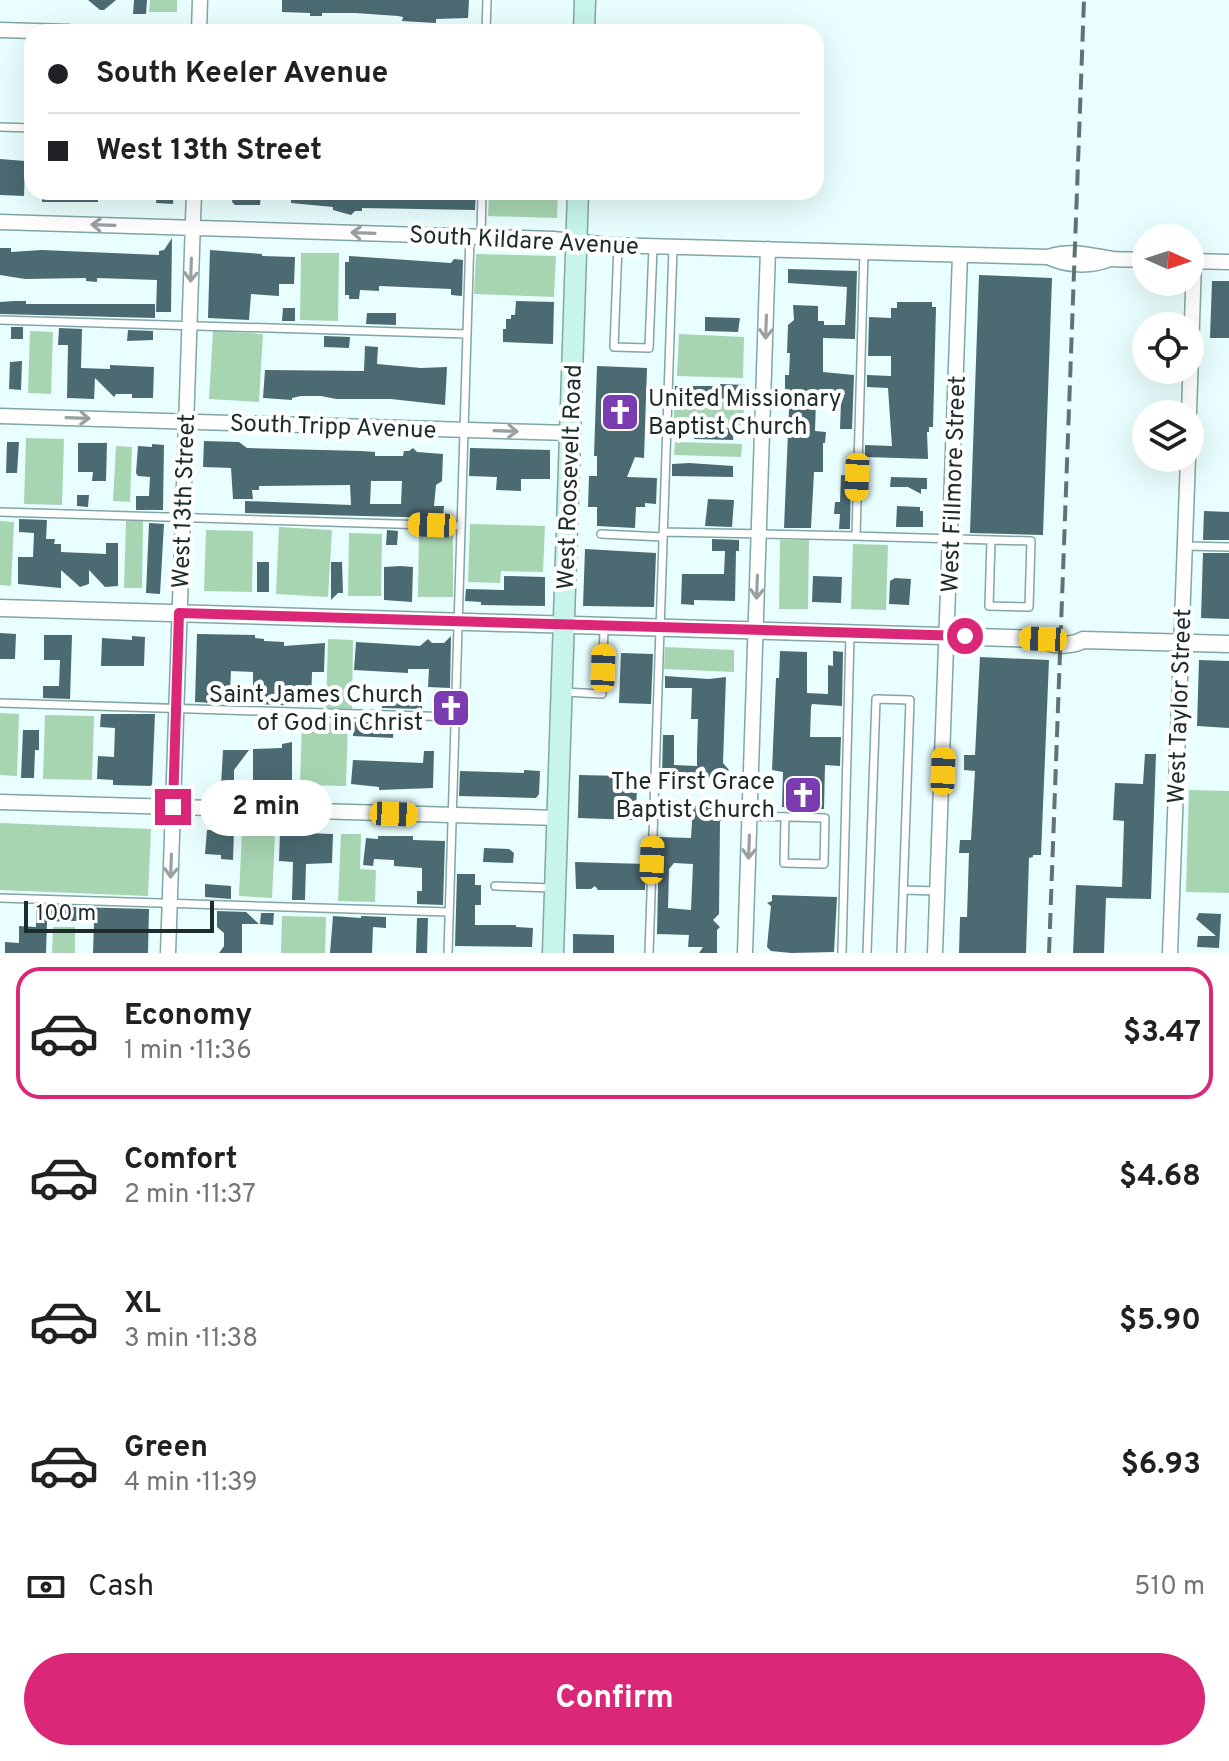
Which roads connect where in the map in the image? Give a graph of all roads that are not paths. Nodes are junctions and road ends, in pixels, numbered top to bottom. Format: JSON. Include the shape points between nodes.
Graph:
{"nodes":[{"id":1,"x":200,"y":0,"type":"edge"},
{"id":2,"x":487,"y":0,"type":"edge"},
{"id":3,"x":585,"y":0,"type":"edge"},
{"id":4,"x":199,"y":24,"type":"edge"},
{"id":5,"x":486,"y":24,"type":"edge"},
{"id":6,"x":584,"y":24,"type":"edge"},
{"id":7,"x":0,"y":30,"type":"edge"},
{"id":8,"x":24,"y":31,"type":"edge"},
{"id":9,"x":0,"y":127,"type":"edge"},
{"id":10,"x":24,"y":128,"type":"edge"},
{"id":11,"x":194,"y":200,"type":"edge"},
{"id":12,"x":481,"y":200,"type":"edge"},
{"id":13,"x":578,"y":200,"type":"edge"},
{"id":14,"x":0,"y":222,"type":"edge"},
{"id":15,"x":193,"y":228,"type":"junction"},
{"id":16,"x":475,"y":236,"type":"junction"},
{"id":17,"x":577,"y":241,"type":"junction"},
{"id":18,"x":618,"y":245,"type":"junction"},
{"id":19,"x":653,"y":246,"type":"junction"},
{"id":20,"x":673,"y":247,"type":"junction"},
{"id":21,"x":768,"y":249,"type":"junction"},
{"id":22,"x":864,"y":252,"type":"junction"},
{"id":23,"x":960,"y":255,"type":"junction"},
{"id":24,"x":1132,"y":260,"type":"edge"},
{"id":25,"x":1204,"y":261,"type":"edge"},
{"id":26,"x":1229,"y":262,"type":"edge"},
{"id":27,"x":1191,"y":296,"type":"edge"},
{"id":28,"x":0,"y":320,"type":"edge"},
{"id":29,"x":189,"y":325,"type":"junction"},
{"id":30,"x":467,"y":334,"type":"junction"},
{"id":31,"x":1189,"y":400,"type":"edge"},
{"id":32,"x":0,"y":416,"type":"edge"},
{"id":33,"x":186,"y":422,"type":"junction"},
{"id":34,"x":464,"y":429,"type":"junction"},
{"id":35,"x":570,"y":433,"type":"junction"},
{"id":36,"x":1188,"y":472,"type":"edge"},
{"id":37,"x":0,"y":512,"type":"edge"},
{"id":38,"x":183,"y":517,"type":"junction"},
{"id":39,"x":461,"y":526,"type":"junction"},
{"id":40,"x":601,"y":534,"type":"dead end"},
{"id":41,"x":663,"y":534,"type":"junction"},
{"id":42,"x":759,"y":534,"type":"junction"},
{"id":43,"x":856,"y":536,"type":"junction"},
{"id":44,"x":951,"y":539,"type":"junction"},
{"id":45,"x":991,"y":540,"type":"junction"},
{"id":46,"x":1185,"y":546,"type":"junction"},
{"id":47,"x":1229,"y":547,"type":"edge"},
{"id":48,"x":0,"y":608,"type":"edge"},
{"id":49,"x":179,"y":613,"type":"junction"},
{"id":50,"x":458,"y":621,"type":"junction"},
{"id":51,"x":564,"y":624,"type":"junction"},
{"id":52,"x":604,"y":626,"type":"junction"},
{"id":53,"x":660,"y":627,"type":"junction"},
{"id":54,"x":756,"y":630,"type":"junction"},
{"id":55,"x":850,"y":633,"type":"junction"},
{"id":56,"x":948,"y":636,"type":"junction"},
{"id":57,"x":1182,"y":643,"type":"junction"},
{"id":58,"x":1229,"y":644,"type":"edge"},
{"id":59,"x":562,"y":692,"type":"junction"},
{"id":60,"x":0,"y":703,"type":"edge"},
{"id":61,"x":176,"y":708,"type":"junction"},
{"id":62,"x":455,"y":717,"type":"junction"},
{"id":63,"x":0,"y":802,"type":"edge"},
{"id":64,"x":173,"y":807,"type":"junction"},
{"id":65,"x":452,"y":815,"type":"junction"},
{"id":66,"x":750,"y":816,"type":"junction"},
{"id":67,"x":785,"y":817,"type":"junction"},
{"id":68,"x":558,"y":818,"type":"junction"},
{"id":69,"x":495,"y":886,"type":"dead end"},
{"id":70,"x":555,"y":888,"type":"junction"},
{"id":71,"x":903,"y":890,"type":"junction"},
{"id":72,"x":938,"y":891,"type":"junction"},
{"id":73,"x":0,"y":898,"type":"edge"},
{"id":74,"x":169,"y":903,"type":"junction"},
{"id":75,"x":449,"y":912,"type":"junction"},
{"id":76,"x":168,"y":953,"type":"edge"},
{"id":77,"x":448,"y":953,"type":"edge"},
{"id":78,"x":553,"y":953,"type":"edge"},
{"id":79,"x":649,"y":953,"type":"edge"},
{"id":80,"x":745,"y":953,"type":"edge"},
{"id":81,"x":842,"y":953,"type":"edge"},
{"id":82,"x":867,"y":953,"type":"edge"},
{"id":83,"x":901,"y":953,"type":"edge"},
{"id":84,"x":935,"y":953,"type":"edge"},
{"id":85,"x":1170,"y":953,"type":"edge"}],
"edges":[{"from":1,"to":4,"type":"street"},
{"from":2,"to":5,"type":"lane"},
{"from":3,"to":6,"type":"main road"},
{"from":7,"to":8,"type":"street"},
{"from":9,"to":10,"type":"lane"},
{"from":11,"to":15,"type":"street","name":"West 13th Street"},
{"from":12,"to":16,"type":"lane"},
{"from":13,"to":17,"type":"main road","name":"West Roosevelt Road"},
{"from":15,"to":14,"type":"street","name":"South Kildare Avenue","one_way":true},
{"from":16,"to":15,"type":"street","name":"South Kildare Avenue","one_way":true},
{"from":15,"to":29,"type":"street","name":"West 13th Street","one_way":true},
{"from":16,"to":17,"type":"street","name":"South Kildare Avenue"},
{"from":16,"to":30,"type":"lane"},
{"from":17,"to":18,"type":"street","name":"South Kildare Avenue"},
{"from":17,"to":35,"type":"main road","name":"West Roosevelt Road"},
{"from":18,"to":19,"type":"street","name":"South Kildare Avenue"},
{"from":18,"to":19,"type":"lane","via":[[614,347],[637,348],[649,348]]},
{"from":19,"to":20,"type":"street","name":"South Kildare Avenue"},
{"from":20,"to":21,"type":"street","name":"South Kildare Avenue"},
{"from":20,"to":41,"type":"lane"},
{"from":21,"to":22,"type":"street","name":"South Kildare Avenue"},
{"from":21,"to":42,"type":"street","one_way":true},
{"from":22,"to":23,"type":"street","name":"South Kildare Avenue"},
{"from":22,"to":43,"type":"lane"},
{"from":23,"to":24,"type":"street","name":"South Kildare Avenue","via":[[1061,253]]},
{"from":23,"to":44,"type":"street","name":"West Fillmore Street"},
{"from":25,"to":26,"type":"street"},
{"from":27,"to":31,"type":"street"},
{"from":28,"to":29,"type":"lane"},
{"from":29,"to":30,"type":"lane"},
{"from":29,"to":33,"type":"street","name":"West 13th Street"},
{"from":30,"to":34,"type":"lane"},
{"from":32,"to":33,"type":"street","name":"South Tripp Avenue","one_way":true},
{"from":33,"to":34,"type":"street","name":"South Tripp Avenue"},
{"from":33,"to":38,"type":"street","name":"West 13th Street"},
{"from":34,"to":35,"type":"street","name":"South Tripp Avenue","one_way":true},
{"from":34,"to":39,"type":"lane"},
{"from":35,"to":51,"type":"main road","name":"West Roosevelt Road"},
{"from":36,"to":46,"type":"street","name":"West Taylor Street"},
{"from":37,"to":38,"type":"lane"},
{"from":38,"to":39,"type":"lane"},
{"from":38,"to":49,"type":"street","name":"West 13th Street"},
{"from":39,"to":50,"type":"lane"},
{"from":40,"to":41,"type":"lane"},
{"from":41,"to":42,"type":"lane"},
{"from":41,"to":53,"type":"lane"},
{"from":42,"to":43,"type":"lane"},
{"from":42,"to":54,"type":"street","one_way":true},
{"from":43,"to":44,"type":"lane"},
{"from":44,"to":45,"type":"lane"},
{"from":44,"to":56,"type":"street","name":"West Fillmore Street"},
{"from":45,"to":45,"type":"lane","via":[[989,606],[1029,607],[1031,541]]},
{"from":46,"to":47,"type":"lane"},
{"from":46,"to":57,"type":"street","name":"West Taylor Street"},
{"from":48,"to":49,"type":"street"},
{"from":49,"to":50,"type":"street"},
{"from":49,"to":61,"type":"street","name":"West 13th Street"},
{"from":50,"to":51,"type":"street"},
{"from":50,"to":62,"type":"lane"},
{"from":51,"to":52,"type":"street"},
{"from":51,"to":59,"type":"main road","name":"West Roosevelt Road"},
{"from":52,"to":53,"type":"street"},
{"from":52,"to":59,"type":"lane","via":[[602,694]]},
{"from":53,"to":54,"type":"street"},
{"from":53,"to":79,"type":"lane"},
{"from":54,"to":55,"type":"street"},
{"from":54,"to":66,"type":"street"},
{"from":55,"to":56,"type":"street"},
{"from":55,"to":81,"type":"lane"},
{"from":56,"to":57,"type":"street","via":[[1043,639],[1049,634]]},
{"from":56,"to":72,"type":"street","name":"West Fillmore Street"},
{"from":57,"to":58,"type":"street"},
{"from":57,"to":85,"type":"street","name":"West Taylor Street"},
{"from":59,"to":68,"type":"main road","name":"West Roosevelt Road"},
{"from":60,"to":61,"type":"lane"},
{"from":61,"to":62,"type":"lane"},
{"from":61,"to":64,"type":"street","name":"West 13th Street"},
{"from":62,"to":65,"type":"lane"},
{"from":63,"to":64,"type":"street"},
{"from":64,"to":65,"type":"street"},
{"from":64,"to":74,"type":"street","name":"West 13th Street","one_way":true},
{"from":65,"to":68,"type":"street"},
{"from":65,"to":75,"type":"lane"},
{"from":66,"to":67,"type":"lane"},
{"from":66,"to":80,"type":"street","one_way":true},
{"from":67,"to":67,"type":"lane","via":[[784,863],[824,864],[825,818]]},
{"from":68,"to":70,"type":"main road","name":"West Roosevelt Road"},
{"from":69,"to":70,"type":"lane"},
{"from":70,"to":78,"type":"main road","name":"West Roosevelt Road"},
{"from":71,"to":72,"type":"lane"},
{"from":71,"to":82,"type":"lane","via":[[910,700],[876,699]]},
{"from":71,"to":83,"type":"lane"},
{"from":72,"to":84,"type":"street","name":"West Fillmore Street"},
{"from":73,"to":74,"type":"lane"},
{"from":74,"to":75,"type":"lane"},
{"from":74,"to":76,"type":"street","name":"West 13th Street"},
{"from":75,"to":77,"type":"lane"}]}
